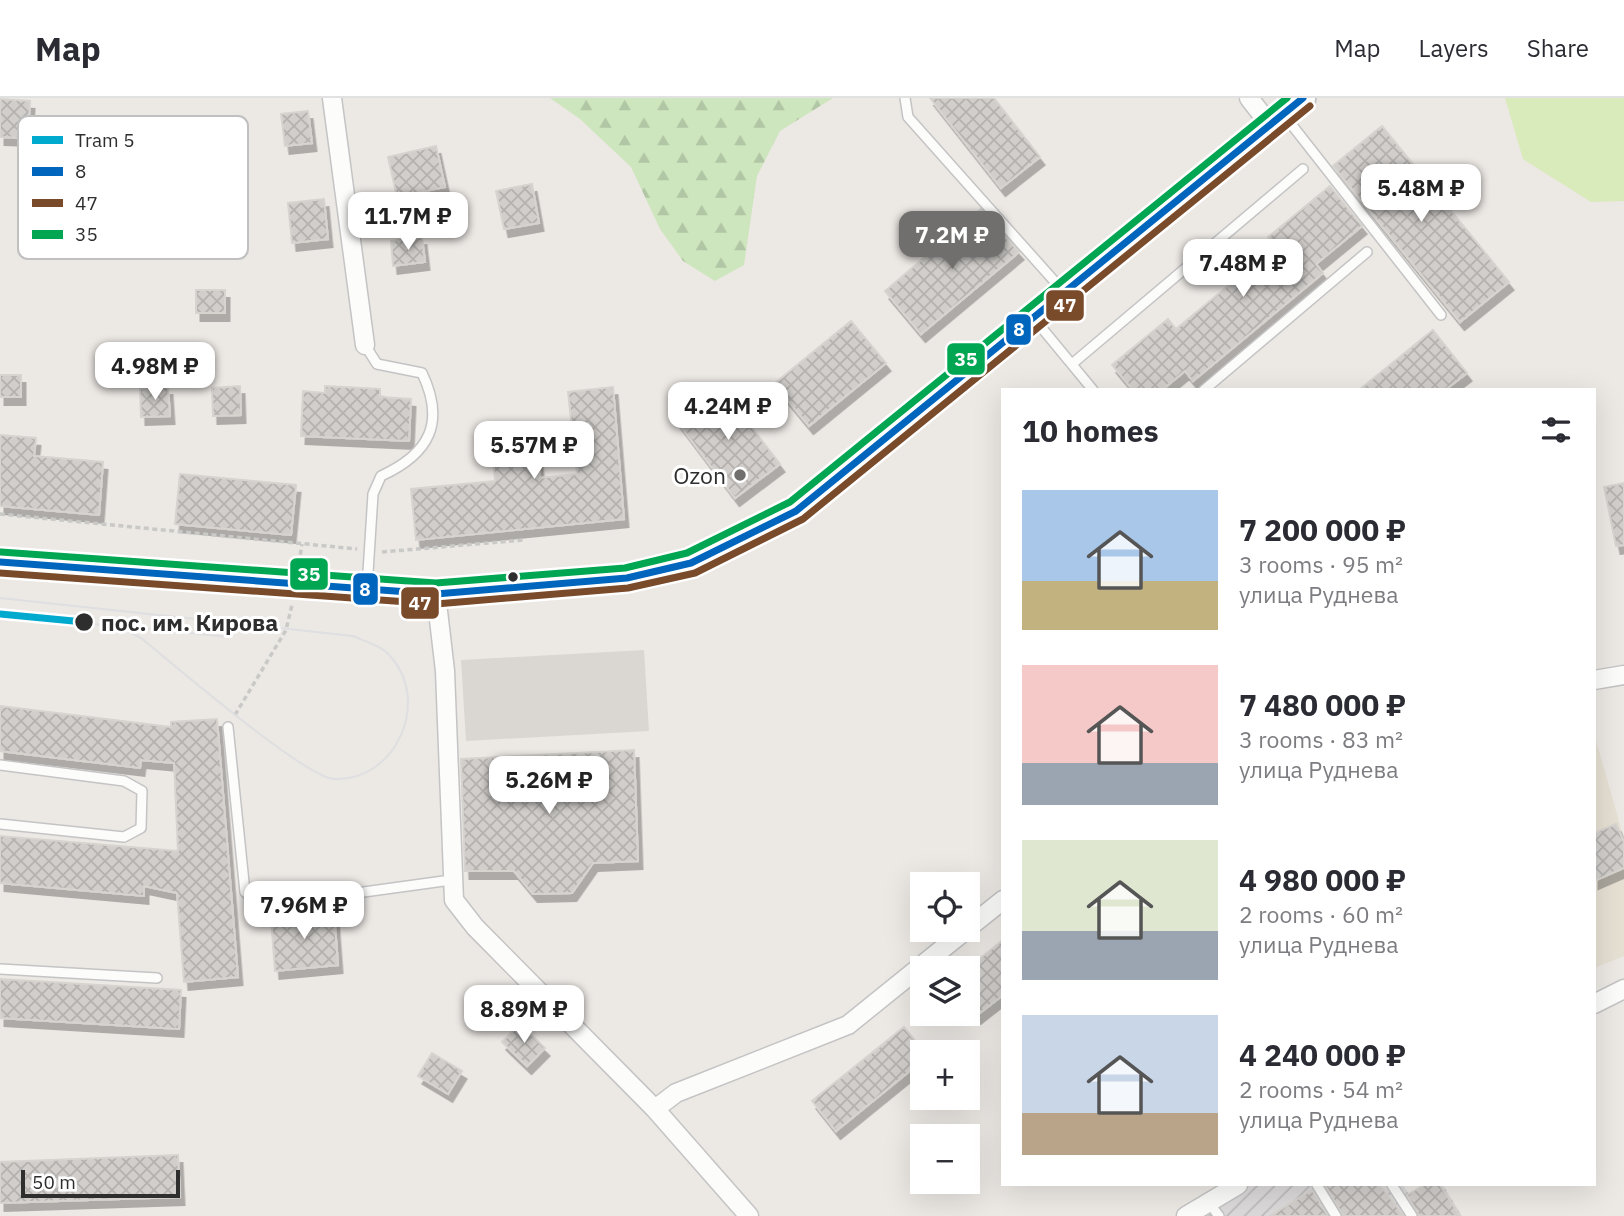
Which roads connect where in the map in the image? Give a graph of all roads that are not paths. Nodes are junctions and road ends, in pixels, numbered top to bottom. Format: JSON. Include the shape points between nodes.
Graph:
{"nodes":[{"id":1,"x":332,"y":98,"type":"edge"},
{"id":2,"x":905,"y":98,"type":"edge"},
{"id":3,"x":1249,"y":98,"type":"edge"},
{"id":4,"x":1303,"y":98,"type":"edge"},
{"id":5,"x":1277,"y":119,"type":"junction"},
{"id":6,"x":1303,"y":169,"type":"dead end"},
{"id":7,"x":1367,"y":252,"type":"dead end"},
{"id":8,"x":1066,"y":294,"type":"junction"},
{"id":9,"x":1441,"y":314,"type":"dead end"},
{"id":10,"x":1035,"y":319,"type":"junction"},
{"id":11,"x":365,"y":345,"type":"joint"},
{"id":12,"x":1072,"y":364,"type":"junction"},
{"id":13,"x":1091,"y":388,"type":"edge"},
{"id":14,"x":1206,"y":388,"type":"edge"},
{"id":15,"x":0,"y":562,"type":"edge"},
{"id":16,"x":366,"y":591,"type":"junction"},
{"id":17,"x":436,"y":594,"type":"junction"},
{"id":18,"x":1624,"y":674,"type":"edge"},
{"id":19,"x":1596,"y":680,"type":"edge"},
{"id":20,"x":229,"y":727,"type":"road end"},
{"id":21,"x":0,"y":765,"type":"edge"},
{"id":22,"x":0,"y":824,"type":"edge"},
{"id":23,"x":452,"y":880,"type":"junction"},
{"id":24,"x":1001,"y":902,"type":"edge"},
{"id":25,"x":980,"y":919,"type":"edge"},
{"id":26,"x":951,"y":942,"type":"edge"},
{"id":27,"x":0,"y":968,"type":"edge"},
{"id":28,"x":157,"y":978,"type":"dead end"},
{"id":29,"x":1624,"y":989,"type":"edge"},
{"id":30,"x":1596,"y":1003,"type":"edge"},
{"id":31,"x":655,"y":1109,"type":"junction"},
{"id":32,"x":1237,"y":1186,"type":"edge"},
{"id":33,"x":1318,"y":1186,"type":"edge"},
{"id":34,"x":1393,"y":1186,"type":"edge"},
{"id":35,"x":1214,"y":1209,"type":"edge"},
{"id":36,"x":750,"y":1216,"type":"edge"},
{"id":37,"x":1186,"y":1216,"type":"edge"},
{"id":38,"x":1336,"y":1216,"type":"edge"},
{"id":39,"x":1412,"y":1216,"type":"edge"}],
"edges":[{"from":1,"to":11,"type":"street"},
{"from":2,"to":8,"type":"lane","via":[[908,117]]},
{"from":3,"to":5,"type":"street"},
{"from":4,"to":5,"type":"main road"},
{"from":5,"to":8,"type":"main road"},
{"from":5,"to":9,"type":"lane"},
{"from":6,"to":12,"type":"lane"},
{"from":7,"to":14,"type":"lane"},
{"from":8,"to":10,"type":"main road"},
{"from":10,"to":12,"type":"lane"},
{"from":10,"to":17,"type":"main road","via":[[796,511],[691,564],[627,579]]},
{"from":11,"to":16,"type":"lane","via":[[377,364],[422,373],[432,395],[431,433],[409,463],[381,476],[373,494]]},
{"from":12,"to":13,"type":"lane"},
{"from":15,"to":16,"type":"main road"},
{"from":16,"to":17,"type":"main road"},
{"from":17,"to":23,"type":"street","via":[[445,671]]},
{"from":18,"to":19,"type":"street"},
{"from":20,"to":23,"type":"lane","via":[[245,892],[262,906]]},
{"from":21,"to":22,"type":"lane","via":[[124,781],[142,791],[141,828],[124,837]]},
{"from":23,"to":31,"type":"street","via":[[454,900],[462,913]]},
{"from":24,"to":25,"type":"street"},
{"from":26,"to":31,"type":"street","via":[[848,1025],[676,1093]]},
{"from":27,"to":28,"type":"lane"},
{"from":29,"to":30,"type":"street"},
{"from":31,"to":36,"type":"street"},
{"from":32,"to":35,"type":"street"},
{"from":33,"to":38,"type":"lane"},
{"from":34,"to":39,"type":"lane"},
{"from":35,"to":37,"type":"street"}]}
